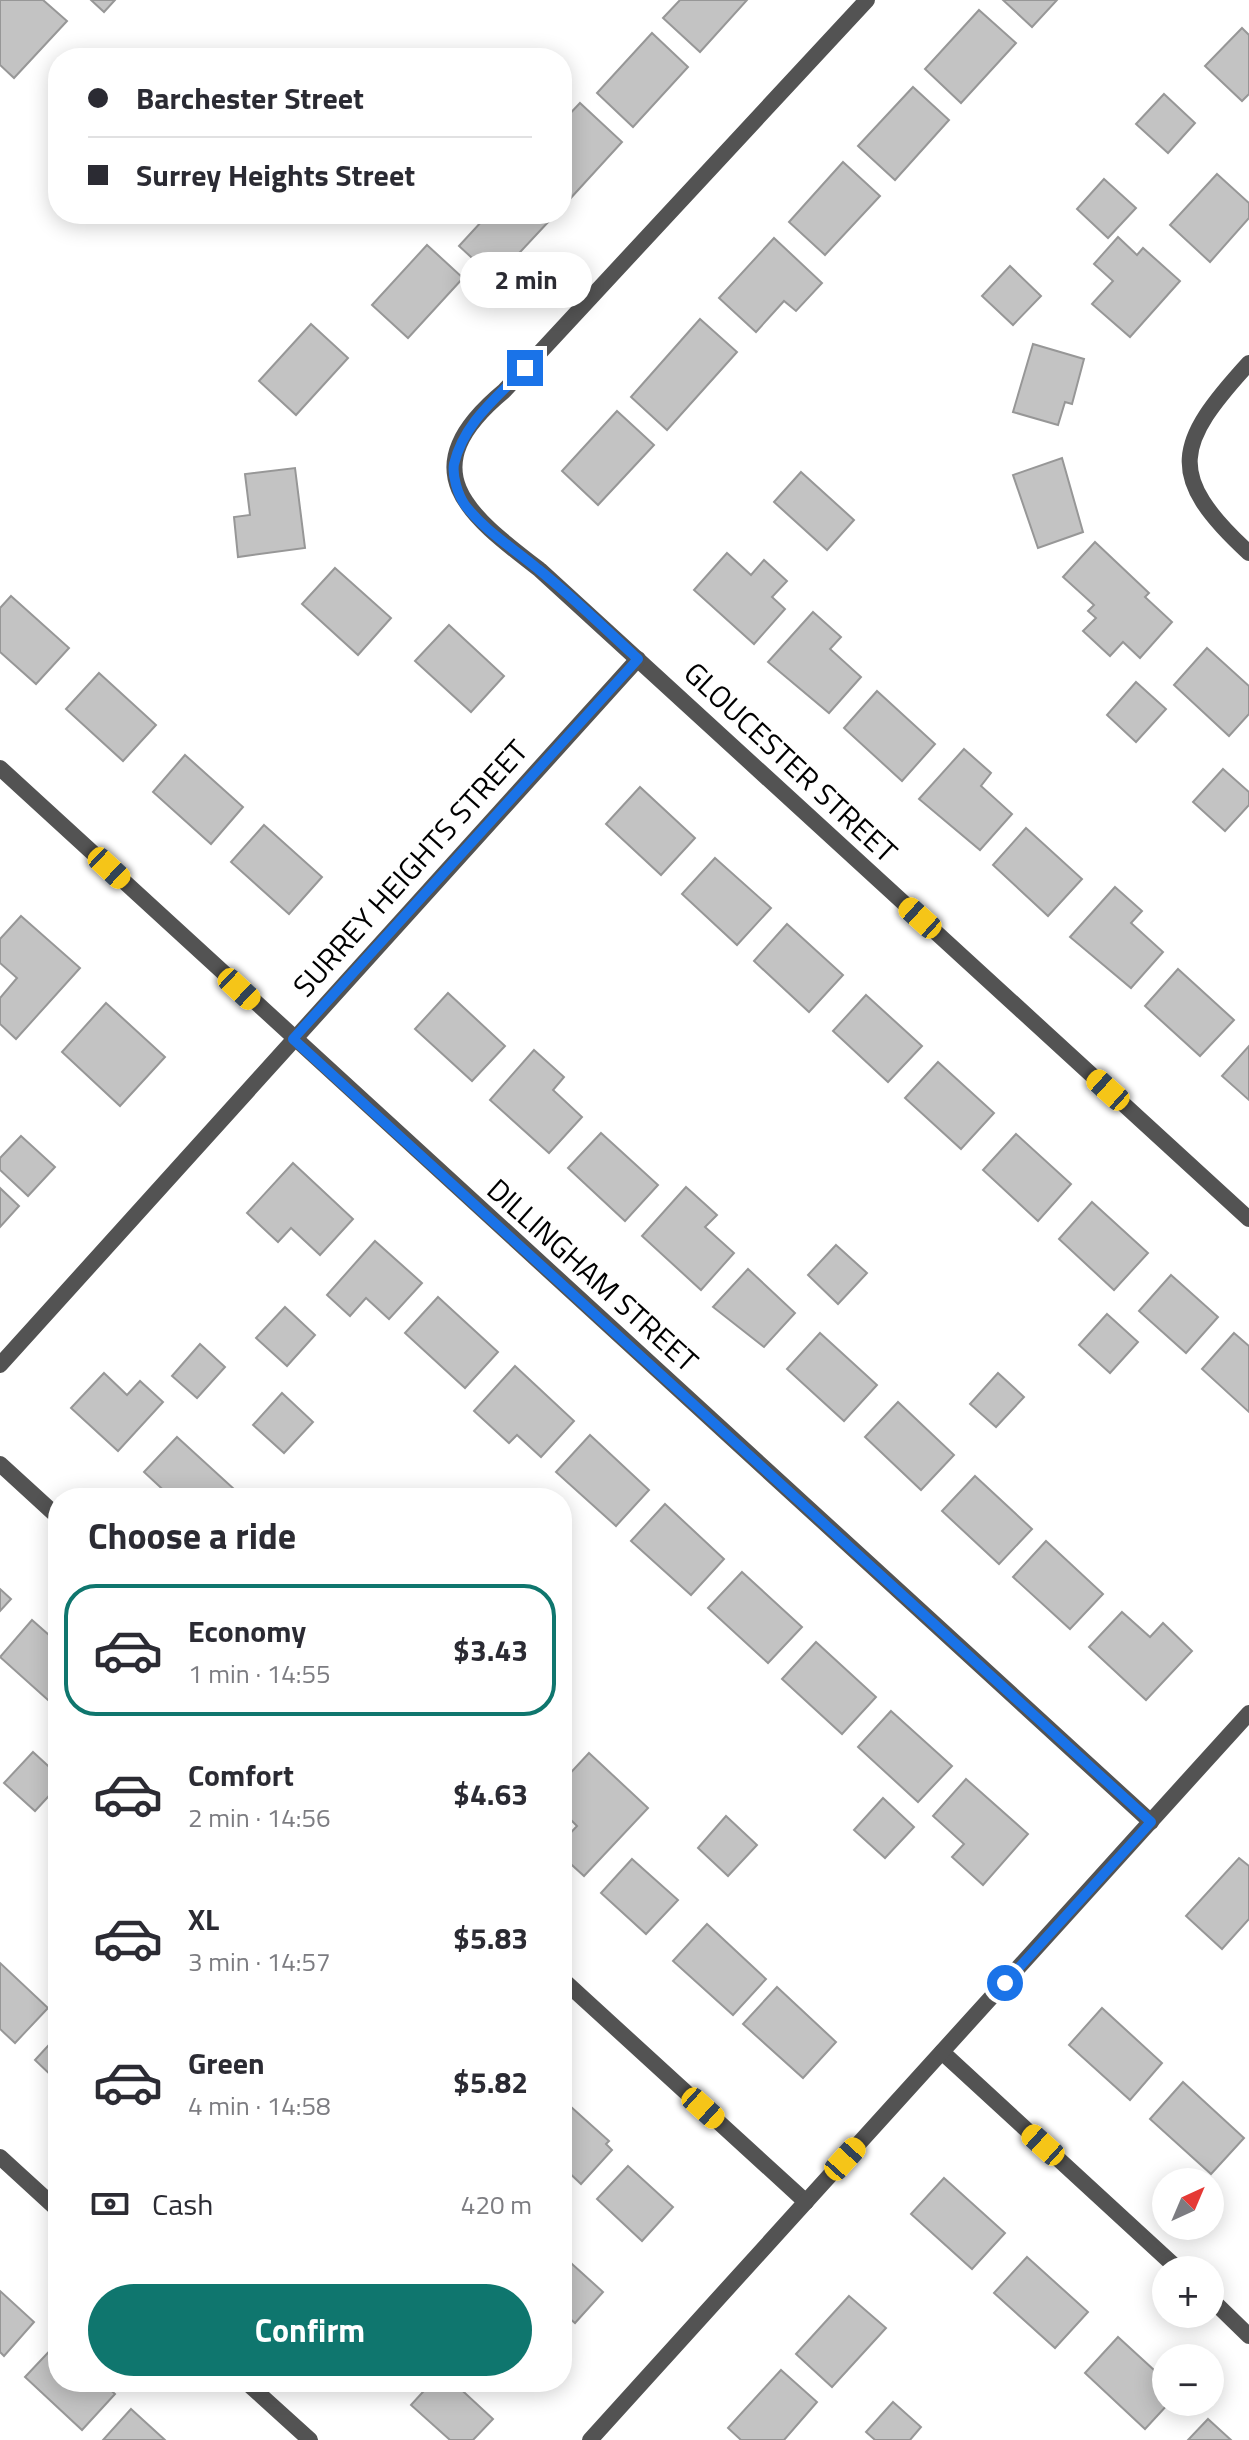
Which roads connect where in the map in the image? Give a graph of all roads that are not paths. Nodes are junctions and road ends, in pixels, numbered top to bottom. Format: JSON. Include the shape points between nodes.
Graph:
{"nodes":[{"id":1,"x":867,"y":0,"type":"edge"},
{"id":2,"x":1249,"y":363,"type":"edge"},
{"id":3,"x":1249,"y":553,"type":"edge"},
{"id":4,"x":638,"y":659,"type":"junction"},
{"id":5,"x":0,"y":768,"type":"edge"},
{"id":6,"x":293,"y":1039,"type":"junction"},
{"id":7,"x":1249,"y":1219,"type":"edge"},
{"id":8,"x":0,"y":1365,"type":"edge"},
{"id":9,"x":0,"y":1464,"type":"edge"},
{"id":10,"x":48,"y":1508,"type":"edge"},
{"id":11,"x":1249,"y":1713,"type":"edge"},
{"id":12,"x":1151,"y":1822,"type":"junction"},
{"id":13,"x":572,"y":1988,"type":"edge"},
{"id":14,"x":942,"y":2052,"type":"junction"},
{"id":15,"x":0,"y":2157,"type":"edge"},
{"id":16,"x":48,"y":2201,"type":"edge"},
{"id":17,"x":806,"y":2202,"type":"junction"},
{"id":18,"x":1164,"y":2256,"type":"edge"},
{"id":19,"x":1224,"y":2312,"type":"edge"},
{"id":20,"x":1249,"y":2336,"type":"edge"},
{"id":21,"x":257,"y":2392,"type":"edge"},
{"id":22,"x":310,"y":2440,"type":"edge"},
{"id":23,"x":590,"y":2440,"type":"edge"}],
"edges":[{"from":1,"to":4,"type":"street","name":"GLOUCESTER STREET","via":[[484,408],[465,434],[453,467],[463,502],[483,526]]},
{"from":2,"to":3,"type":"street","via":[[1202,417],[1191,440],[1190,460],[1202,504]]},
{"from":4,"to":6,"type":"street","name":"SURREY HEIGHTS STREET"},
{"from":4,"to":7,"type":"street","name":"GLOUCESTER STREET"},
{"from":5,"to":6,"type":"street","name":"DILLINGHAM STREET"},
{"from":6,"to":8,"type":"street","name":"SURREY HEIGHTS STREET"},
{"from":6,"to":12,"type":"street","name":"DILLINGHAM STREET"},
{"from":9,"to":10,"type":"street"},
{"from":11,"to":12,"type":"street"},
{"from":12,"to":14,"type":"street"},
{"from":13,"to":17,"type":"street"},
{"from":14,"to":17,"type":"street"},
{"from":14,"to":18,"type":"street"},
{"from":15,"to":16,"type":"street"},
{"from":17,"to":23,"type":"street"},
{"from":19,"to":20,"type":"street"},
{"from":21,"to":22,"type":"street"}]}
